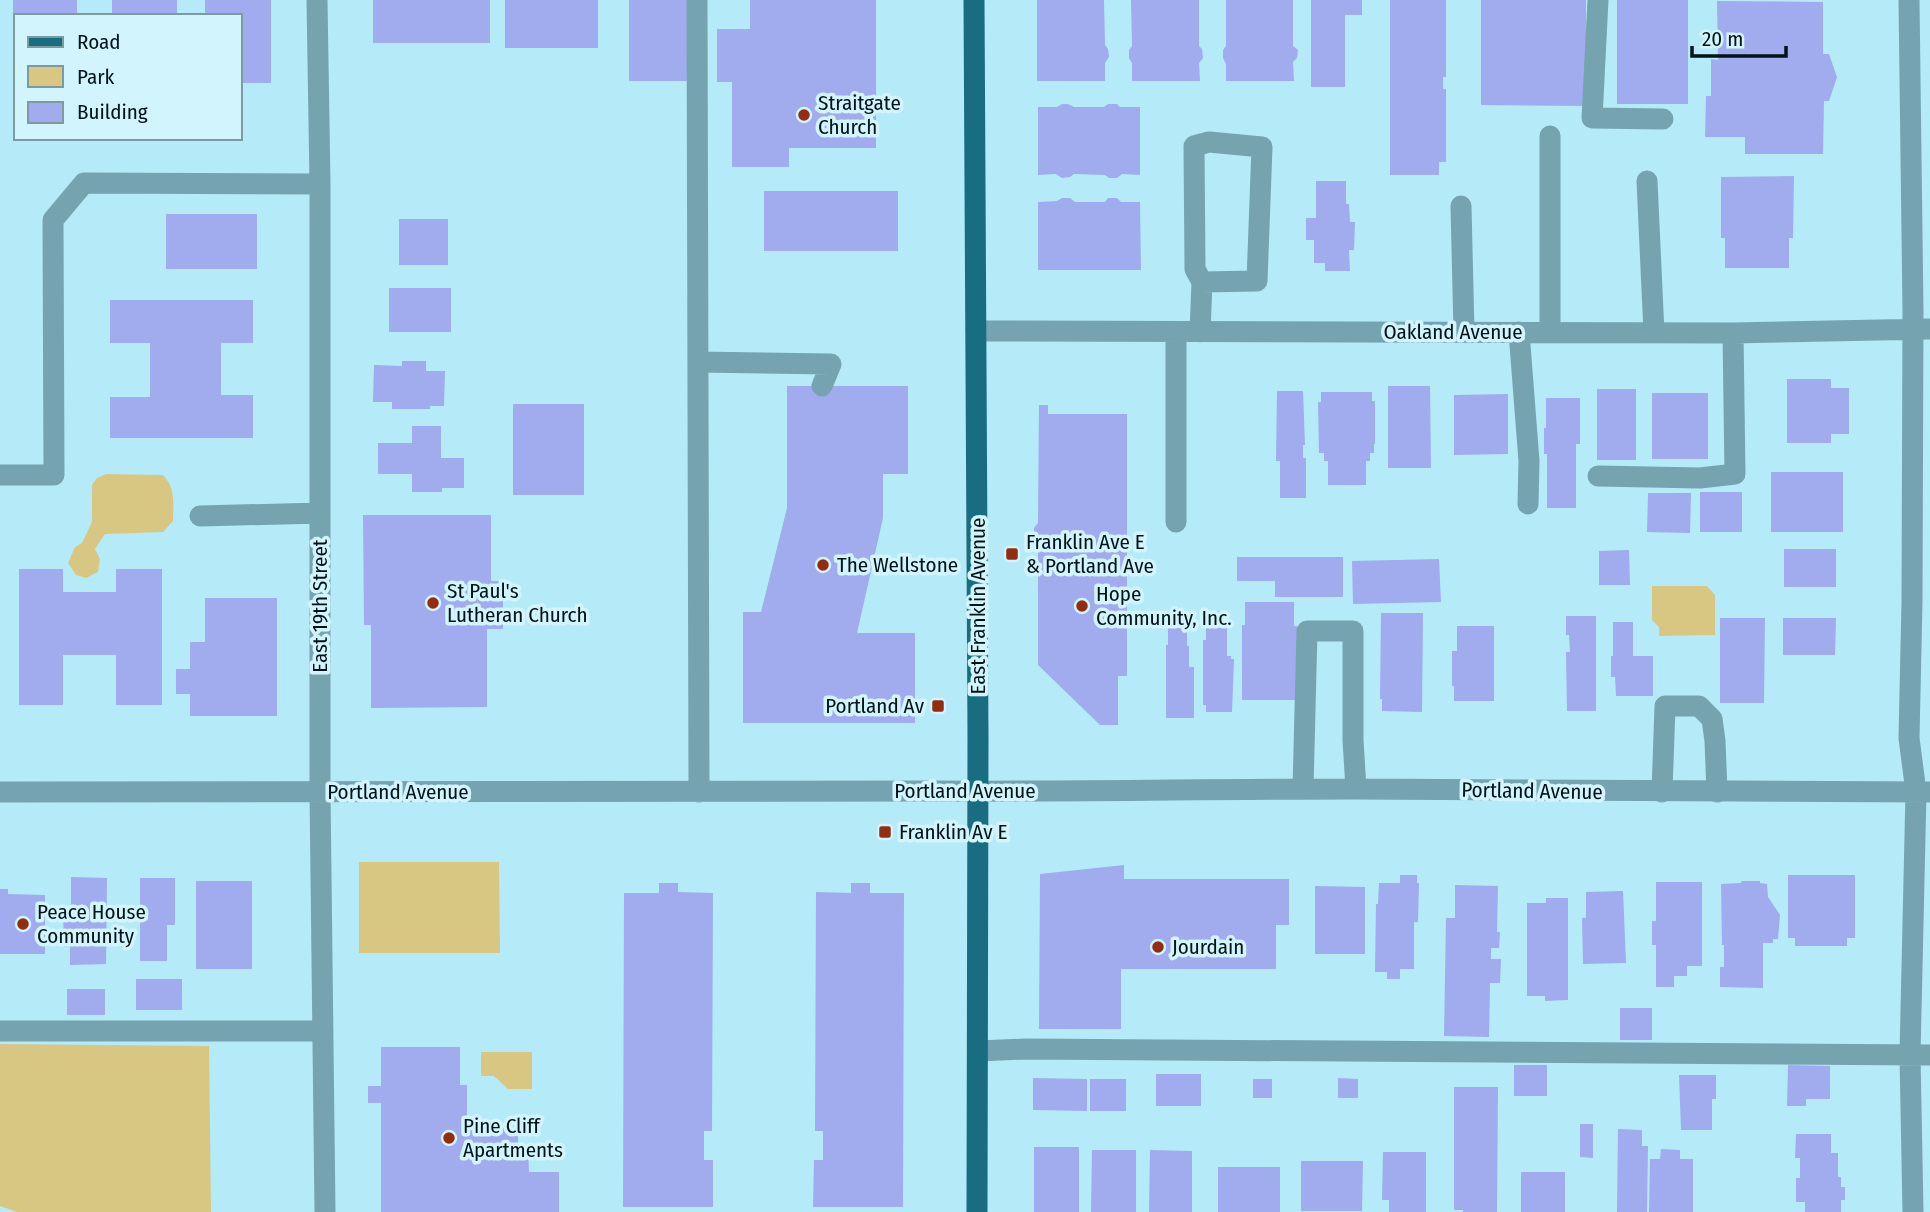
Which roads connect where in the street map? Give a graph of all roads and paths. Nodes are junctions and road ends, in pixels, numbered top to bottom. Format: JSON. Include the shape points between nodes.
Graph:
{"nodes":[{"id":1,"x":317,"y":0,"type":"edge"},
{"id":2,"x":697,"y":0,"type":"edge"},
{"id":3,"x":974,"y":0,"type":"edge"},
{"id":4,"x":1598,"y":0,"type":"edge"},
{"id":5,"x":1909,"y":0,"type":"edge"},
{"id":6,"x":1663,"y":119,"type":"dead end"},
{"id":7,"x":1549,"y":135,"type":"dead end"},
{"id":8,"x":1647,"y":181,"type":"dead end"},
{"id":9,"x":320,"y":184,"type":"junction"},
{"id":10,"x":1461,"y":206,"type":"dead end"},
{"id":11,"x":1202,"y":282,"type":"junction"},
{"id":12,"x":1922,"y":330,"type":"edge"},
{"id":13,"x":976,"y":331,"type":"junction"},
{"id":14,"x":1176,"y":332,"type":"junction"},
{"id":15,"x":1200,"y":332,"type":"junction"},
{"id":16,"x":1464,"y":332,"type":"junction"},
{"id":17,"x":1519,"y":332,"type":"junction"},
{"id":18,"x":1550,"y":332,"type":"junction"},
{"id":19,"x":1654,"y":333,"type":"junction"},
{"id":20,"x":1733,"y":333,"type":"junction"},
{"id":21,"x":698,"y":362,"type":"junction"},
{"id":22,"x":822,"y":386,"type":"dead end"},
{"id":23,"x":0,"y":475,"type":"edge"},
{"id":24,"x":1598,"y":476,"type":"dead end"},
{"id":25,"x":1528,"y":503,"type":"dead end"},
{"id":26,"x":320,"y":513,"type":"junction"},
{"id":27,"x":200,"y":516,"type":"dead end"},
{"id":28,"x":1176,"y":522,"type":"dead end"},
{"id":29,"x":1303,"y":789,"type":"junction"},
{"id":30,"x":1356,"y":789,"type":"junction"},
{"id":31,"x":978,"y":791,"type":"junction"},
{"id":32,"x":0,"y":792,"type":"edge"},
{"id":33,"x":320,"y":792,"type":"junction"},
{"id":34,"x":699,"y":792,"type":"junction"},
{"id":35,"x":1662,"y":792,"type":"junction"},
{"id":36,"x":1717,"y":792,"type":"junction"},
{"id":37,"x":1923,"y":792,"type":"edge"},
{"id":38,"x":0,"y":1031,"type":"edge"},
{"id":39,"x":323,"y":1031,"type":"junction"},
{"id":40,"x":978,"y":1051,"type":"junction"},
{"id":41,"x":1920,"y":1055,"type":"edge"},
{"id":42,"x":325,"y":1212,"type":"edge"},
{"id":43,"x":978,"y":1212,"type":"edge"},
{"id":44,"x":1913,"y":1212,"type":"edge"}],
"edges":[{"from":1,"to":9,"type":"street","name":"East 19th Street"},
{"from":2,"to":21,"type":"street"},
{"from":3,"to":13,"type":"main road","name":"East Franklin Avenue"},
{"from":4,"to":6,"type":"street","via":[[1592,118]]},
{"from":5,"to":12,"type":"street"},
{"from":7,"to":18,"type":"street"},
{"from":8,"to":19,"type":"street"},
{"from":9,"to":23,"type":"street","via":[[84,183],[53,220],[54,475]]},
{"from":9,"to":26,"type":"street","name":"East 19th Street"},
{"from":10,"to":16,"type":"street"},
{"from":11,"to":11,"type":"street","via":[[1195,269],[1194,146],[1209,142],[1262,147],[1257,281]]},
{"from":11,"to":15,"type":"street"},
{"from":12,"to":20,"type":"street","name":"Oakland Avenue"},
{"from":12,"to":37,"type":"street","via":[[1909,738]]},
{"from":13,"to":14,"type":"street","name":"Oakland Avenue"},
{"from":13,"to":31,"type":"main road","name":"East Franklin Avenue"},
{"from":14,"to":15,"type":"street","name":"Oakland Avenue"},
{"from":14,"to":28,"type":"street"},
{"from":15,"to":16,"type":"street","name":"Oakland Avenue"},
{"from":16,"to":17,"type":"street","name":"Oakland Avenue"},
{"from":17,"to":18,"type":"street","name":"Oakland Avenue"},
{"from":17,"to":25,"type":"street"},
{"from":18,"to":19,"type":"street","name":"Oakland Avenue"},
{"from":19,"to":20,"type":"street","name":"Oakland Avenue"},
{"from":20,"to":24,"type":"street","via":[[1735,474]]},
{"from":21,"to":22,"type":"street","via":[[831,364]]},
{"from":21,"to":34,"type":"street"},
{"from":26,"to":27,"type":"street"},
{"from":26,"to":33,"type":"street","name":"East 19th Street"},
{"from":29,"to":30,"type":"street","name":"Portland Avenue"},
{"from":29,"to":30,"type":"street","via":[[1307,631],[1353,631]]},
{"from":29,"to":31,"type":"street","name":"Portland Avenue"},
{"from":30,"to":35,"type":"street","name":"Portland Avenue"},
{"from":31,"to":34,"type":"street","name":"Portland Avenue"},
{"from":31,"to":40,"type":"main road","name":"East Franklin Avenue"},
{"from":32,"to":33,"type":"street","name":"Portland Avenue"},
{"from":33,"to":34,"type":"street","name":"Portland Avenue"},
{"from":33,"to":39,"type":"street","name":"East 19th Street"},
{"from":35,"to":36,"type":"street","name":"Portland Avenue"},
{"from":35,"to":36,"type":"street","via":[[1665,706],[1699,706],[1712,719]]},
{"from":36,"to":37,"type":"street","name":"Portland Avenue"},
{"from":37,"to":41,"type":"street"},
{"from":38,"to":39,"type":"street"},
{"from":39,"to":42,"type":"street","name":"East 19th Street"},
{"from":40,"to":41,"type":"street"},
{"from":40,"to":43,"type":"main road","name":"East Franklin Avenue"},
{"from":41,"to":44,"type":"street"}]}
